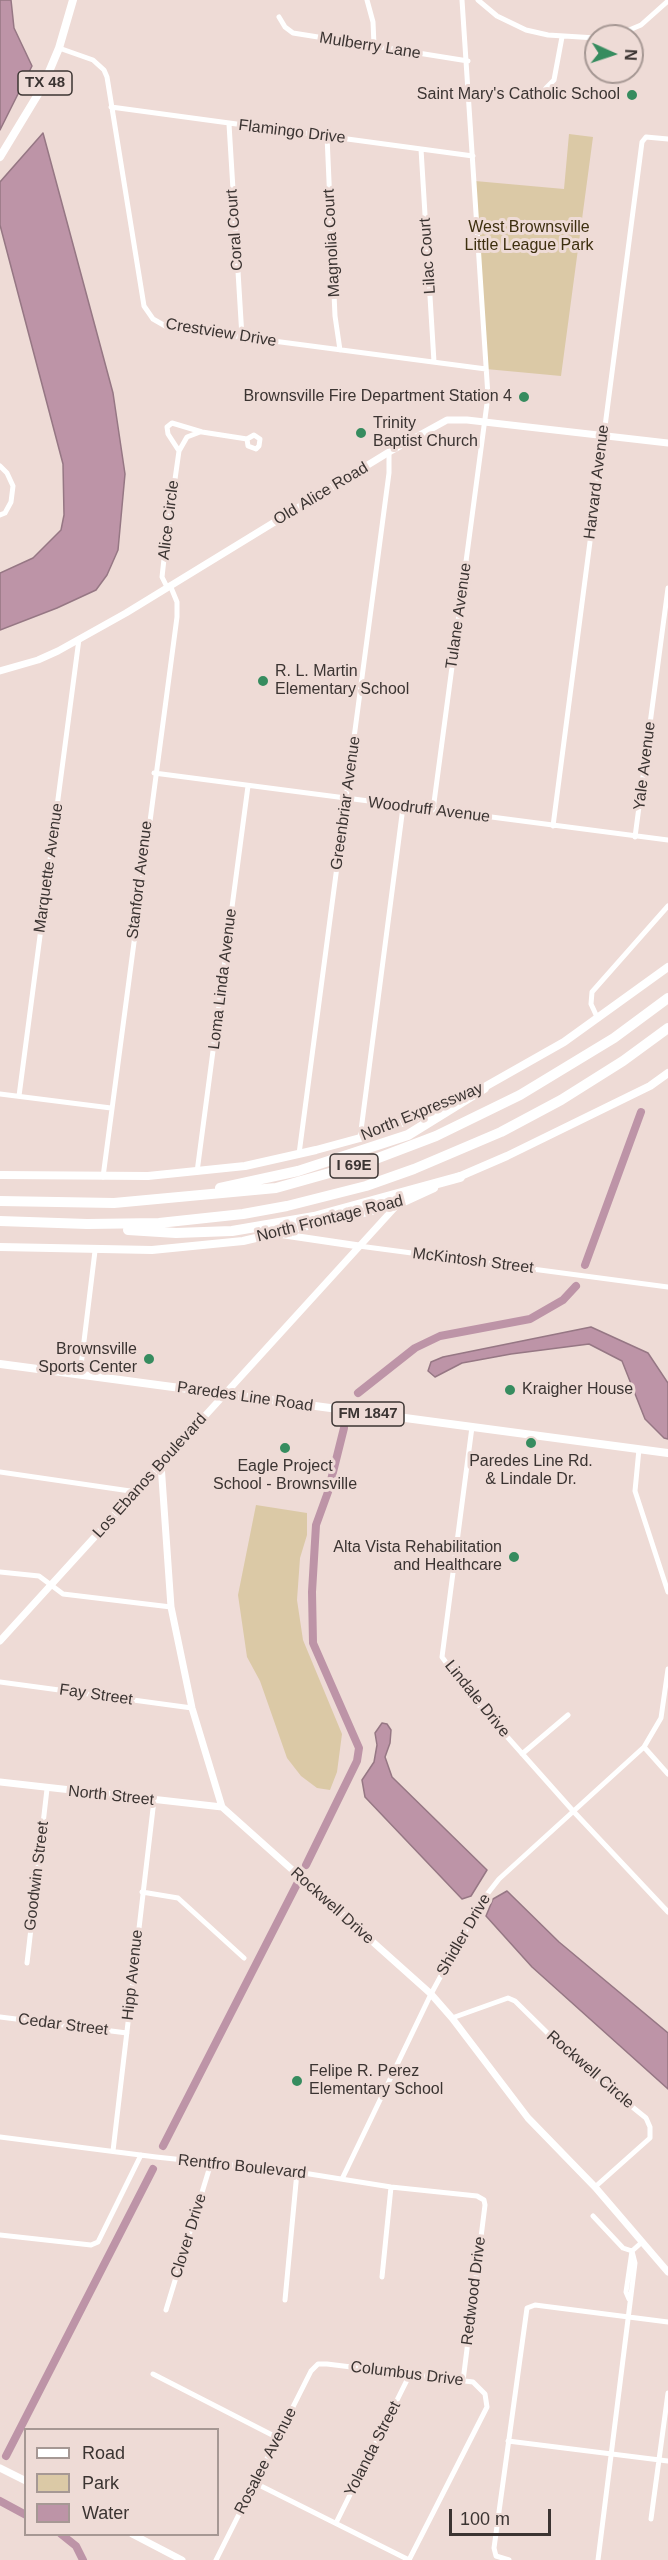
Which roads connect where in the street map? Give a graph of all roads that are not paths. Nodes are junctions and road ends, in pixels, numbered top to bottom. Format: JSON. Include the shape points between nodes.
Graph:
{"nodes":[{"id":1,"x":73,"y":0,"type":"edge"},
{"id":2,"x":367,"y":0,"type":"edge"},
{"id":3,"x":462,"y":0,"type":"edge"},
{"id":4,"x":478,"y":0,"type":"edge"},
{"id":5,"x":668,"y":1,"type":"edge"},
{"id":6,"x":279,"y":17,"type":"dead end"},
{"id":7,"x":642,"y":24,"type":"edge"},
{"id":8,"x":562,"y":37,"type":"junction"},
{"id":9,"x":584,"y":38,"type":"edge"},
{"id":10,"x":374,"y":45,"type":"junction"},
{"id":11,"x":59,"y":48,"type":"junction"},
{"id":12,"x":468,"y":61,"type":"junction"},
{"id":13,"x":546,"y":88,"type":"dead end"},
{"id":14,"x":111,"y":107,"type":"junction"},
{"id":15,"x":229,"y":124,"type":"junction"},
{"id":16,"x":327,"y":136,"type":"junction"},
{"id":17,"x":668,"y":139,"type":"edge"},
{"id":18,"x":421,"y":149,"type":"junction"},
{"id":19,"x":473,"y":156,"type":"junction"},
{"id":20,"x":0,"y":157,"type":"edge"},
{"id":21,"x":242,"y":337,"type":"junction"},
{"id":22,"x":340,"y":350,"type":"junction"},
{"id":23,"x":435,"y":362,"type":"junction"},
{"id":24,"x":486,"y":369,"type":"junction"},
{"id":25,"x":485,"y":422,"type":"junction"},
{"id":26,"x":202,"y":432,"type":"junction"},
{"id":27,"x":604,"y":435,"type":"junction"},
{"id":28,"x":247,"y":439,"type":"dead end"},
{"id":29,"x":668,"y":443,"type":"edge"},
{"id":30,"x":179,"y":451,"type":"junction"},
{"id":31,"x":389,"y":452,"type":"junction"},
{"id":32,"x":0,"y":466,"type":"edge"},
{"id":33,"x":0,"y":515,"type":"edge"},
{"id":34,"x":168,"y":586,"type":"junction"},
{"id":35,"x":668,"y":588,"type":"edge"},
{"id":36,"x":79,"y":639,"type":"junction"},
{"id":37,"x":0,"y":670,"type":"edge"},
{"id":38,"x":154,"y":773,"type":"junction"},
{"id":39,"x":248,"y":786,"type":"junction"},
{"id":40,"x":346,"y":799,"type":"junction"},
{"id":41,"x":403,"y":807,"type":"junction"},
{"id":42,"x":433,"y":810,"type":"junction"},
{"id":43,"x":553,"y":826,"type":"junction"},
{"id":44,"x":635,"y":837,"type":"junction"},
{"id":45,"x":668,"y":840,"type":"edge"},
{"id":46,"x":668,"y":906,"type":"edge"},
{"id":47,"x":668,"y":967,"type":"edge"},
{"id":48,"x":668,"y":998,"type":"edge"},
{"id":49,"x":598,"y":1019,"type":"junction"},
{"id":50,"x":668,"y":1028,"type":"edge"},
{"id":51,"x":668,"y":1073,"type":"edge"},
{"id":52,"x":484,"y":1088,"type":"junction"},
{"id":53,"x":0,"y":1094,"type":"edge"},
{"id":54,"x":19,"y":1096,"type":"junction"},
{"id":55,"x":111,"y":1108,"type":"junction"},
{"id":56,"x":360,"y":1138,"type":"junction"},
{"id":57,"x":299,"y":1154,"type":"junction"},
{"id":58,"x":197,"y":1172,"type":"junction"},
{"id":59,"x":0,"y":1175,"type":"edge"},
{"id":60,"x":102,"y":1177,"type":"junction"},
{"id":61,"x":460,"y":1177,"type":"junction"},
{"id":62,"x":0,"y":1201,"type":"edge"},
{"id":63,"x":152,"y":1201,"type":"junction"},
{"id":64,"x":398,"y":1204,"type":"junction"},
{"id":65,"x":0,"y":1221,"type":"edge"},
{"id":66,"x":17,"y":1221,"type":"junction"},
{"id":67,"x":278,"y":1234,"type":"junction"},
{"id":68,"x":358,"y":1246,"type":"junction"},
{"id":69,"x":0,"y":1247,"type":"edge"},
{"id":70,"x":96,"y":1251,"type":"junction"},
{"id":71,"x":668,"y":1287,"type":"edge"},
{"id":72,"x":0,"y":1364,"type":"edge"},
{"id":73,"x":80,"y":1374,"type":"junction"},
{"id":74,"x":223,"y":1395,"type":"junction"},
{"id":75,"x":472,"y":1427,"type":"junction"},
{"id":76,"x":639,"y":1449,"type":"junction"},
{"id":77,"x":668,"y":1453,"type":"edge"},
{"id":78,"x":161,"y":1464,"type":"junction"},
{"id":79,"x":0,"y":1472,"type":"edge"},
{"id":80,"x":137,"y":1492,"type":"junction"},
{"id":81,"x":0,"y":1572,"type":"edge"},
{"id":82,"x":51,"y":1585,"type":"junction"},
{"id":83,"x":668,"y":1592,"type":"edge"},
{"id":84,"x":171,"y":1607,"type":"junction"},
{"id":85,"x":0,"y":1641,"type":"edge"},
{"id":86,"x":668,"y":1669,"type":"edge"},
{"id":87,"x":0,"y":1682,"type":"edge"},
{"id":88,"x":192,"y":1708,"type":"junction"},
{"id":89,"x":568,"y":1715,"type":"dead end"},
{"id":90,"x":644,"y":1747,"type":"junction"},
{"id":91,"x":522,"y":1754,"type":"junction"},
{"id":92,"x":668,"y":1774,"type":"edge"},
{"id":93,"x":0,"y":1782,"type":"edge"},
{"id":94,"x":47,"y":1789,"type":"junction"},
{"id":95,"x":153,"y":1800,"type":"junction"},
{"id":96,"x":222,"y":1808,"type":"junction"},
{"id":97,"x":574,"y":1812,"type":"junction"},
{"id":98,"x":142,"y":1892,"type":"junction"},
{"id":99,"x":668,"y":1912,"type":"edge"},
{"id":100,"x":244,"y":1958,"type":"dead end"},
{"id":101,"x":27,"y":1963,"type":"dead end"},
{"id":102,"x":431,"y":1994,"type":"junction"},
{"id":103,"x":0,"y":2017,"type":"edge"},
{"id":104,"x":452,"y":2018,"type":"junction"},
{"id":105,"x":127,"y":2033,"type":"junction"},
{"id":106,"x":0,"y":2137,"type":"edge"},
{"id":107,"x":113,"y":2151,"type":"junction"},
{"id":108,"x":141,"y":2155,"type":"junction"},
{"id":109,"x":211,"y":2163,"type":"junction"},
{"id":110,"x":297,"y":2172,"type":"junction"},
{"id":111,"x":342,"y":2179,"type":"junction"},
{"id":112,"x":391,"y":2187,"type":"junction"},
{"id":113,"x":595,"y":2187,"type":"junction"},
{"id":114,"x":484,"y":2200,"type":"joint"},
{"id":115,"x":593,"y":2216,"type":"dead end"},
{"id":116,"x":0,"y":2235,"type":"edge"},
{"id":117,"x":641,"y":2243,"type":"junction"},
{"id":118,"x":632,"y":2251,"type":"junction"},
{"id":119,"x":668,"y":2272,"type":"edge"},
{"id":120,"x":382,"y":2277,"type":"dead end"},
{"id":121,"x":285,"y":2300,"type":"dead end"},
{"id":122,"x":166,"y":2310,"type":"dead end"},
{"id":123,"x":627,"y":2317,"type":"junction"},
{"id":124,"x":668,"y":2322,"type":"edge"},
{"id":125,"x":318,"y":2364,"type":"joint"},
{"id":126,"x":153,"y":2374,"type":"dead end"},
{"id":127,"x":410,"y":2374,"type":"junction"},
{"id":128,"x":463,"y":2381,"type":"junction"},
{"id":129,"x":668,"y":2393,"type":"edge"},
{"id":130,"x":278,"y":2438,"type":"junction"},
{"id":131,"x":508,"y":2441,"type":"junction"},
{"id":132,"x":610,"y":2454,"type":"junction"},
{"id":133,"x":659,"y":2460,"type":"junction"},
{"id":134,"x":668,"y":2461,"type":"edge"},
{"id":135,"x":0,"y":2468,"type":"edge"},
{"id":136,"x":24,"y":2480,"type":"edge"},
{"id":137,"x":255,"y":2483,"type":"junction"},
{"id":138,"x":651,"y":2519,"type":"dead end"},
{"id":139,"x":336,"y":2523,"type":"junction"},
{"id":140,"x":134,"y":2536,"type":"edge"},
{"id":141,"x":182,"y":2560,"type":"edge"},
{"id":142,"x":216,"y":2560,"type":"edge"},
{"id":143,"x":409,"y":2560,"type":"edge"},
{"id":144,"x":509,"y":2560,"type":"edge"},
{"id":145,"x":598,"y":2560,"type":"edge"}],
"edges":[{"from":1,"to":11,"type":"main road","number":"TX 48"},
{"from":2,"to":10,"type":"street"},
{"from":3,"to":12,"type":"street","name":"Tulane Avenue"},
{"from":4,"to":8,"type":"street","via":[[516,26]]},
{"from":5,"to":7,"type":"street"},
{"from":6,"to":10,"type":"street","name":"Mulberry Lane","via":[[293,33]]},
{"from":8,"to":9,"type":"street"},
{"from":8,"to":13,"type":"street","via":[[554,80]]},
{"from":10,"to":12,"type":"street","name":"Mulberry Lane"},
{"from":11,"to":14,"type":"street","name":"Crestview Drive","via":[[99,64],[107,77]]},
{"from":11,"to":20,"type":"main road","number":"TX 48","via":[[32,107]]},
{"from":12,"to":19,"type":"street","name":"Tulane Avenue"},
{"from":14,"to":15,"type":"street","name":"Flamingo Drive"},
{"from":14,"to":21,"type":"street","name":"Crestview Drive","via":[[144,306],[153,319],[167,327]]},
{"from":15,"to":16,"type":"street","name":"Flamingo Drive"},
{"from":15,"to":21,"type":"street","name":"Coral Court"},
{"from":16,"to":18,"type":"street","name":"Flamingo Drive"},
{"from":16,"to":22,"type":"street","name":"Magnolia Court"},
{"from":17,"to":27,"type":"street","name":"Harvard Avenue","via":[[643,139]]},
{"from":18,"to":19,"type":"street","name":"Flamingo Drive"},
{"from":18,"to":23,"type":"street","name":"Lilac Court"},
{"from":19,"to":24,"type":"street","name":"Tulane Avenue"},
{"from":21,"to":22,"type":"street","name":"Crestview Drive"},
{"from":22,"to":23,"type":"street","name":"Crestview Drive"},
{"from":23,"to":24,"type":"street","name":"Crestview Drive"},
{"from":24,"to":25,"type":"street","name":"Tulane Avenue"},
{"from":25,"to":27,"type":"street","name":"Old Alice Road"},
{"from":25,"to":31,"type":"street","name":"Old Alice Road","via":[[447,420]]},
{"from":25,"to":42,"type":"street","name":"Tulane Avenue"},
{"from":26,"to":28,"type":"street","name":"Alice Circle"},
{"from":26,"to":30,"type":"street","via":[[187,437]]},
{"from":26,"to":30,"type":"street","name":"Alice Circle","via":[[169,424],[168,434]]},
{"from":27,"to":29,"type":"street","name":"Old Alice Road"},
{"from":27,"to":43,"type":"street","name":"Harvard Avenue"},
{"from":30,"to":34,"type":"street","name":"Alice Circle","via":[[162,577]]},
{"from":31,"to":34,"type":"street","name":"Old Alice Road"},
{"from":31,"to":40,"type":"street","name":"Greenbriar Avenue"},
{"from":32,"to":33,"type":"street","via":[[13,486],[11,502]]},
{"from":34,"to":36,"type":"street","name":"Old Alice Road"},
{"from":34,"to":38,"type":"street","name":"Stanford Avenue","via":[[177,602],[177,617]]},
{"from":35,"to":44,"type":"street","name":"Yale Avenue"},
{"from":36,"to":37,"type":"street","name":"Old Alice Road","via":[[38,660]]},
{"from":36,"to":54,"type":"street","name":"Marquette Avenue"},
{"from":38,"to":39,"type":"street","name":"Woodruff Avenue"},
{"from":38,"to":55,"type":"street","name":"Stanford Avenue"},
{"from":39,"to":40,"type":"street","name":"Woodruff Avenue"},
{"from":39,"to":58,"type":"street","name":"Loma Linda Avenue"},
{"from":40,"to":41,"type":"street","name":"Woodruff Avenue"},
{"from":40,"to":57,"type":"street","name":"Greenbriar Avenue"},
{"from":41,"to":42,"type":"street","name":"Woodruff Avenue"},
{"from":41,"to":56,"type":"street"},
{"from":42,"to":43,"type":"street","name":"Woodruff Avenue"},
{"from":43,"to":44,"type":"street","name":"Woodruff Avenue"},
{"from":44,"to":45,"type":"street","name":"Woodruff Avenue"},
{"from":46,"to":49,"type":"street","via":[[592,992],[591,1004]]},
{"from":47,"to":49,"type":"main road","name":"North Expressway"},
{"from":48,"to":63,"type":"highway","name":"North Expressway","number":"I 69E","via":[[567,1068],[436,1136],[365,1163],[276,1188]]},
{"from":49,"to":52,"type":"main road","name":"North Expressway"},
{"from":50,"to":66,"type":"highway","number":"I 69E","via":[[579,1089],[501,1132],[366,1186],[287,1206],[170,1222]]},
{"from":51,"to":61,"type":"main road","name":"North Frontage Road","via":[[650,1086]]},
{"from":52,"to":56,"type":"main road","name":"North Expressway"},
{"from":52,"to":63,"type":"highway","via":[[408,1134],[370,1148],[298,1171]]},
{"from":53,"to":54,"type":"street"},
{"from":54,"to":55,"type":"street"},
{"from":55,"to":60,"type":"street","name":"Stanford Avenue"},
{"from":56,"to":57,"type":"main road","name":"North Expressway"},
{"from":57,"to":58,"type":"main road","name":"North Expressway"},
{"from":58,"to":60,"type":"main road","name":"North Expressway"},
{"from":59,"to":60,"type":"main road","name":"North Expressway"},
{"from":61,"to":64,"type":"main road","name":"North Frontage Road"},
{"from":61,"to":66,"type":"highway","via":[[314,1217],[232,1231],[176,1233]]},
{"from":62,"to":63,"type":"highway","name":"North Expressway","number":"I 69E"},
{"from":64,"to":67,"type":"main road","name":"North Frontage Road"},
{"from":64,"to":68,"type":"street","name":"Los Ebanos Boulevard"},
{"from":65,"to":66,"type":"highway","number":"I 69E"},
{"from":67,"to":68,"type":"street","name":"McKintosh Street"},
{"from":67,"to":70,"type":"main road","name":"North Frontage Road","via":[[152,1250]]},
{"from":68,"to":71,"type":"street","name":"McKintosh Street"},
{"from":68,"to":74,"type":"street","name":"Los Ebanos Boulevard"},
{"from":69,"to":70,"type":"main road","name":"North Frontage Road"},
{"from":70,"to":73,"type":"street"},
{"from":72,"to":73,"type":"main road","name":"Paredes Line Road","number":"FM 1847"},
{"from":73,"to":74,"type":"main road","name":"Paredes Line Road","number":"FM 1847"},
{"from":74,"to":75,"type":"main road","name":"Paredes Line Road","number":"FM 1847"},
{"from":74,"to":78,"type":"street","name":"Los Ebanos Boulevard"},
{"from":75,"to":76,"type":"main road","name":"Paredes Line Road","number":"FM 1847"},
{"from":75,"to":91,"type":"street","name":"Lindale Drive","via":[[442,1657]]},
{"from":76,"to":77,"type":"main road","name":"Paredes Line Road","number":"FM 1847"},
{"from":76,"to":83,"type":"street","via":[[635,1491]]},
{"from":78,"to":80,"type":"street","name":"Los Ebanos Boulevard"},
{"from":78,"to":84,"type":"street"},
{"from":79,"to":80,"type":"street"},
{"from":80,"to":82,"type":"street","name":"Los Ebanos Boulevard"},
{"from":81,"to":82,"type":"street","via":[[39,1576]]},
{"from":82,"to":84,"type":"street","via":[[63,1594]]},
{"from":82,"to":85,"type":"street","name":"Los Ebanos Boulevard"},
{"from":84,"to":88,"type":"street"},
{"from":86,"to":90,"type":"street","name":"Shidler Drive","via":[[661,1718]]},
{"from":87,"to":88,"type":"street","name":"Fay Street"},
{"from":88,"to":96,"type":"street"},
{"from":89,"to":91,"type":"street"},
{"from":90,"to":92,"type":"street"},
{"from":90,"to":97,"type":"street","name":"Shidler Drive"},
{"from":91,"to":97,"type":"street","name":"Lindale Drive"},
{"from":93,"to":94,"type":"street","name":"North Street"},
{"from":94,"to":95,"type":"street","name":"North Street"},
{"from":94,"to":101,"type":"street","name":"Goodwin Street"},
{"from":95,"to":96,"type":"street","name":"North Street"},
{"from":95,"to":98,"type":"street","name":"Hipp Avenue"},
{"from":96,"to":102,"type":"street","name":"Rockwell Drive"},
{"from":97,"to":99,"type":"street","name":"Lindale Drive"},
{"from":97,"to":102,"type":"street","name":"Shidler Drive","via":[[488,1892]]},
{"from":98,"to":100,"type":"street","via":[[178,1898]]},
{"from":98,"to":105,"type":"street","name":"Hipp Avenue"},
{"from":102,"to":104,"type":"street","name":"Rockwell Drive"},
{"from":102,"to":111,"type":"street","name":"Shidler Drive"},
{"from":103,"to":105,"type":"street","name":"Cedar Street"},
{"from":104,"to":113,"type":"street","name":"Rockwell Drive","via":[[528,2118]]},
{"from":104,"to":113,"type":"street","name":"Rockwell Circle","via":[[507,1998],[515,2001],[579,2064],[646,2118],[650,2138]]},
{"from":105,"to":107,"type":"street","name":"Hipp Avenue"},
{"from":106,"to":107,"type":"street","name":"Rentfro Boulevard"},
{"from":107,"to":108,"type":"street","name":"Rentfro Boulevard"},
{"from":108,"to":109,"type":"street","name":"Rentfro Boulevard"},
{"from":108,"to":116,"type":"street","via":[[98,2242],[91,2245]]},
{"from":109,"to":110,"type":"street","name":"Rentfro Boulevard"},
{"from":109,"to":122,"type":"street","name":"Clover Drive"},
{"from":110,"to":111,"type":"street","name":"Rentfro Boulevard"},
{"from":110,"to":121,"type":"street"},
{"from":111,"to":112,"type":"street","name":"Rentfro Boulevard"},
{"from":112,"to":114,"type":"street","name":"Rentfro Boulevard"},
{"from":112,"to":120,"type":"street"},
{"from":113,"to":117,"type":"street","name":"Rockwell Drive"},
{"from":114,"to":128,"type":"street","name":"Redwood Drive"},
{"from":115,"to":118,"type":"street","via":[[623,2248]]},
{"from":117,"to":118,"type":"street"},
{"from":117,"to":119,"type":"street","name":"Rockwell Drive"},
{"from":118,"to":123,"type":"street"},
{"from":123,"to":124,"type":"street"},
{"from":123,"to":131,"type":"street","via":[[535,2305],[527,2308]]},
{"from":123,"to":132,"type":"street"},
{"from":125,"to":127,"type":"street","name":"Columbus Drive"},
{"from":125,"to":130,"type":"street","name":"Rosalee Avenue"},
{"from":126,"to":130,"type":"street"},
{"from":127,"to":128,"type":"street","name":"Columbus Drive"},
{"from":127,"to":139,"type":"street","name":"Yolanda Street"},
{"from":128,"to":143,"type":"street","name":"Columbus Drive","via":[[473,2382],[485,2394],[488,2407]]},
{"from":129,"to":133,"type":"street"},
{"from":130,"to":137,"type":"street","name":"Rosalee Avenue"},
{"from":131,"to":132,"type":"street"},
{"from":131,"to":144,"type":"street","via":[[494,2548],[499,2558]]},
{"from":132,"to":133,"type":"street"},
{"from":132,"to":145,"type":"street"},
{"from":133,"to":134,"type":"street"},
{"from":133,"to":138,"type":"street"},
{"from":135,"to":136,"type":"street"},
{"from":137,"to":139,"type":"street"},
{"from":137,"to":142,"type":"street","name":"Rosalee Avenue"},
{"from":139,"to":143,"type":"street"},
{"from":140,"to":141,"type":"street"}]}
